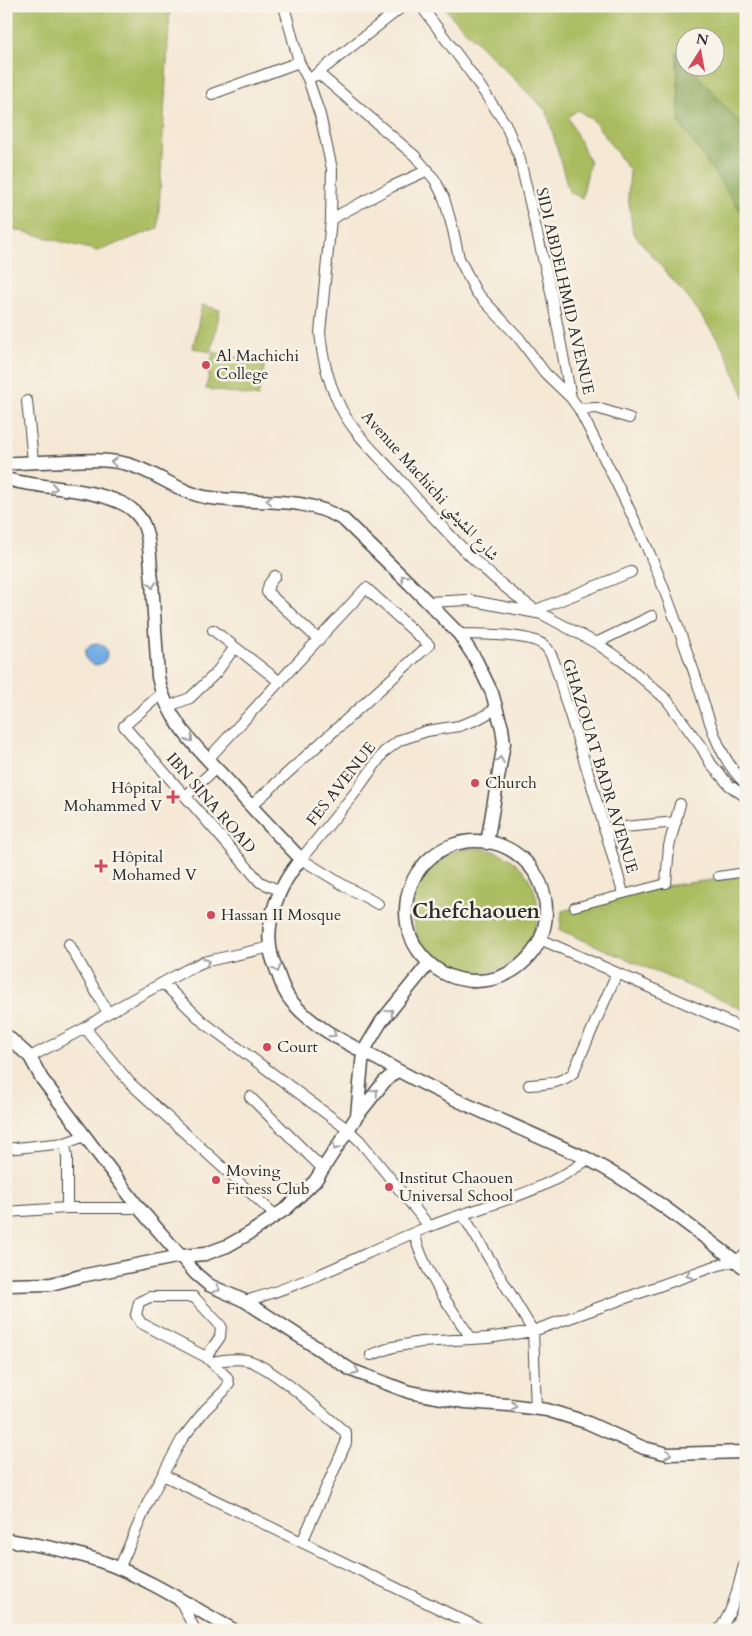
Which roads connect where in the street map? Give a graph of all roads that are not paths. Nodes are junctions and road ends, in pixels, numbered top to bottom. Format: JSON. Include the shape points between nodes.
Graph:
{"nodes":[{"id":1,"x":284,"y":6,"type":"edge"},
{"id":2,"x":403,"y":6,"type":"edge"},
{"id":3,"x":421,"y":6,"type":"edge"},
{"id":4,"x":299,"y":62,"type":"junction"},
{"id":5,"x":318,"y":73,"type":"junction"},
{"id":6,"x":308,"y":79,"type":"junction"},
{"id":7,"x":212,"y":94,"type":"dead end"},
{"id":8,"x":428,"y":170,"type":"junction"},
{"id":9,"x":331,"y":219,"type":"junction"},
{"id":10,"x":571,"y":398,"type":"junction"},
{"id":11,"x":27,"y":401,"type":"dead end"},
{"id":12,"x":579,"y":409,"type":"junction"},
{"id":13,"x":629,"y":418,"type":"dead end"},
{"id":14,"x":27,"y":461,"type":"junction"},
{"id":15,"x":6,"y":464,"type":"edge"},
{"id":16,"x":6,"y":479,"type":"edge"},
{"id":17,"x":24,"y":483,"type":"junction"},
{"id":18,"x":630,"y":572,"type":"dead end"},
{"id":19,"x":275,"y":576,"type":"dead end"},
{"id":20,"x":428,"y":602,"type":"junction"},
{"id":21,"x":539,"y":612,"type":"junction"},
{"id":22,"x":652,"y":616,"type":"dead end"},
{"id":23,"x":213,"y":630,"type":"dead end"},
{"id":24,"x":459,"y":634,"type":"junction"},
{"id":25,"x":319,"y":640,"type":"junction"},
{"id":26,"x":596,"y":643,"type":"junction"},
{"id":27,"x":235,"y":647,"type":"junction"},
{"id":28,"x":280,"y":682,"type":"junction"},
{"id":29,"x":161,"y":694,"type":"junction"},
{"id":30,"x":167,"y":707,"type":"junction"},
{"id":31,"x":496,"y":709,"type":"junction"},
{"id":32,"x":212,"y":763,"type":"junction"},
{"id":33,"x":746,"y":784,"type":"edge"},
{"id":34,"x":186,"y":796,"type":"junction"},
{"id":35,"x":746,"y":796,"type":"edge"},
{"id":36,"x":680,"y":804,"type":"dead end"},
{"id":37,"x":251,"y":806,"type":"junction"},
{"id":38,"x":676,"y":822,"type":"junction"},
{"id":39,"x":604,"y":829,"type":"junction"},
{"id":40,"x":487,"y":843,"type":"junction"},
{"id":41,"x":301,"y":859,"type":"junction"},
{"id":42,"x":746,"y":874,"type":"edge"},
{"id":43,"x":718,"y":876,"type":"dead end"},
{"id":44,"x":666,"y":883,"type":"joint"},
{"id":45,"x":281,"y":891,"type":"junction"},
{"id":46,"x":623,"y":893,"type":"junction"},
{"id":47,"x":378,"y":904,"type":"dead end"},
{"id":48,"x":574,"y":907,"type":"dead end"},
{"id":49,"x":540,"y":939,"type":"junction"},
{"id":50,"x":70,"y":944,"type":"dead end"},
{"id":51,"x":271,"y":947,"type":"junction"},
{"id":52,"x":429,"y":964,"type":"junction"},
{"id":53,"x":617,"y":973,"type":"junction"},
{"id":54,"x":162,"y":983,"type":"junction"},
{"id":55,"x":108,"y":1013,"type":"junction"},
{"id":56,"x":86,"y":1028,"type":"junction"},
{"id":57,"x":746,"y":1030,"type":"edge"},
{"id":58,"x":6,"y":1035,"type":"edge"},
{"id":59,"x":363,"y":1052,"type":"junction"},
{"id":60,"x":30,"y":1056,"type":"junction"},
{"id":61,"x":396,"y":1071,"type":"junction"},
{"id":62,"x":529,"y":1085,"type":"dead end"},
{"id":63,"x":250,"y":1097,"type":"dead end"},
{"id":64,"x":357,"y":1116,"type":"junction"},
{"id":65,"x":347,"y":1129,"type":"junction"},
{"id":66,"x":85,"y":1136,"type":"junction"},
{"id":67,"x":65,"y":1143,"type":"junction"},
{"id":68,"x":6,"y":1149,"type":"edge"},
{"id":69,"x":588,"y":1159,"type":"junction"},
{"id":70,"x":323,"y":1169,"type":"junction"},
{"id":71,"x":67,"y":1208,"type":"junction"},
{"id":72,"x":139,"y":1208,"type":"junction"},
{"id":73,"x":6,"y":1212,"type":"edge"},
{"id":74,"x":464,"y":1215,"type":"junction"},
{"id":75,"x":276,"y":1216,"type":"junction"},
{"id":76,"x":429,"y":1226,"type":"junction"},
{"id":77,"x":414,"y":1233,"type":"junction"},
{"id":78,"x":181,"y":1256,"type":"junction"},
{"id":79,"x":740,"y":1258,"type":"edge"},
{"id":80,"x":746,"y":1269,"type":"edge"},
{"id":81,"x":6,"y":1285,"type":"edge"},
{"id":82,"x":245,"y":1301,"type":"junction"},
{"id":83,"x":533,"y":1331,"type":"junction"},
{"id":84,"x":472,"y":1338,"type":"junction"},
{"id":85,"x":371,"y":1355,"type":"dead end"},
{"id":86,"x":209,"y":1359,"type":"junction"},
{"id":87,"x":536,"y":1409,"type":"junction"},
{"id":88,"x":746,"y":1452,"type":"edge"},
{"id":89,"x":163,"y":1475,"type":"junction"},
{"id":90,"x":6,"y":1540,"type":"edge"},
{"id":91,"x":302,"y":1542,"type":"junction"},
{"id":92,"x":746,"y":1558,"type":"edge"},
{"id":93,"x":119,"y":1569,"type":"junction"},
{"id":94,"x":743,"y":1580,"type":"edge"},
{"id":95,"x":180,"y":1600,"type":"junction"},
{"id":96,"x":196,"y":1630,"type":"edge"},
{"id":97,"x":234,"y":1630,"type":"edge"},
{"id":98,"x":484,"y":1630,"type":"edge"},
{"id":99,"x":719,"y":1630,"type":"edge"}],
"edges":[{"from":1,"to":4,"type":"street","name":"Avenue Machichi شارع المشيشي"},
{"from":2,"to":5,"type":"street"},
{"from":3,"to":10,"type":"street","name":"SIDI ABDELHMID AVENUE","via":[[490,101],[518,156],[551,292]]},
{"from":4,"to":6,"type":"street","name":"Avenue Machichi شارع المشيشي"},
{"from":4,"to":7,"type":"street"},
{"from":5,"to":6,"type":"street"},
{"from":5,"to":8,"type":"street"},
{"from":6,"to":9,"type":"street","name":"Avenue Machichi شارع المشيشي","via":[[332,169]]},
{"from":8,"to":9,"type":"street"},
{"from":8,"to":10,"type":"street","via":[[444,198],[459,258],[476,292],[524,344],[545,373]]},
{"from":9,"to":21,"type":"street","name":"Avenue Machichi شارع المشيشي","via":[[320,333],[322,352],[338,403],[354,430],[459,546]]},
{"from":10,"to":12,"type":"street","name":"SIDI ABDELHMID AVENUE"},
{"from":11,"to":14,"type":"street"},
{"from":12,"to":13,"type":"street","via":[[597,408]]},
{"from":12,"to":33,"type":"street","name":"SIDI ABDELHMID AVENUE","via":[[654,564],[711,726],[730,767]]},
{"from":14,"to":15,"type":"street"},
{"from":14,"to":17,"type":"street","via":[[16,473]]},
{"from":20,"to":14,"type":"street","one_way":true,"via":[[344,520],[317,507],[298,502],[210,498],[179,488],[126,463]]},
{"from":16,"to":17,"type":"street"},
{"from":17,"to":29,"type":"street","one_way":true,"via":[[118,501],[130,507],[140,518],[146,528],[150,552]]},
{"from":18,"to":21,"type":"street"},
{"from":19,"to":25,"type":"street","via":[[268,584],[267,592]]},
{"from":20,"to":21,"type":"street","via":[[468,600]]},
{"from":20,"to":24,"type":"street"},
{"from":21,"to":26,"type":"street"},
{"from":22,"to":26,"type":"street"},
{"from":23,"to":27,"type":"street"},
{"from":24,"to":31,"type":"street","via":[[476,660]]},
{"from":24,"to":39,"type":"street","name":"GHAZOUAT BADR AVENUE","via":[[521,638],[539,642],[547,649],[574,725]]},
{"from":25,"to":28,"type":"street"},
{"from":25,"to":37,"type":"street","via":[[366,588],[429,645]]},
{"from":26,"to":35,"type":"street","via":[[667,700],[720,776]]},
{"from":27,"to":28,"type":"street"},
{"from":27,"to":30,"type":"street","via":[[216,673],[190,698]]},
{"from":28,"to":32,"type":"street"},
{"from":29,"to":30,"type":"street"},
{"from":29,"to":34,"type":"street","name":"IBN SINA ROAD","via":[[124,726]]},
{"from":30,"to":32,"type":"street","one_way":true,"via":[[187,736]]},
{"from":40,"to":31,"type":"street","one_way":true,"via":[[504,743]]},
{"from":31,"to":41,"type":"street","name":"FES AVENUE","via":[[459,726],[427,731],[400,740],[384,752]]},
{"from":32,"to":34,"type":"street"},
{"from":32,"to":37,"type":"street"},
{"from":34,"to":45,"type":"street","name":"IBN SINA ROAD","via":[[260,882]]},
{"from":36,"to":38,"type":"street"},
{"from":37,"to":41,"type":"street"},
{"from":38,"to":39,"type":"street"},
{"from":38,"to":44,"type":"street","via":[[669,846]]},
{"from":39,"to":46,"type":"street","name":"GHAZOUAT BADR AVENUE"},
{"from":40,"to":49,"type":"street","via":[[514,853],[534,873],[545,900],[546,914]]},
{"from":40,"to":52,"type":"street","via":[[461,843],[442,850],[427,862],[412,883],[406,921],[414,944]]},
{"from":41,"to":45,"type":"street"},
{"from":41,"to":47,"type":"street"},
{"from":42,"to":43,"type":"street"},
{"from":44,"to":46,"type":"street"},
{"from":45,"to":51,"type":"street","via":[[271,919]]},
{"from":46,"to":48,"type":"street"},
{"from":49,"to":52,"type":"street","via":[[516,969],[487,980],[456,978]]},
{"from":49,"to":53,"type":"street"},
{"from":50,"to":55,"type":"street"},
{"from":54,"to":51,"type":"street","one_way":true,"via":[[203,962]]},
{"from":51,"to":59,"type":"street","one_way":true,"via":[[282,986],[291,1001],[305,1015]]},
{"from":59,"to":52,"type":"street","one_way":true,"via":[[382,1022]]},
{"from":53,"to":57,"type":"street"},
{"from":53,"to":62,"type":"street","via":[[573,1073],[562,1081]]},
{"from":54,"to":55,"type":"street"},
{"from":54,"to":65,"type":"street","via":[[202,1021]]},
{"from":55,"to":56,"type":"street"},
{"from":56,"to":60,"type":"street"},
{"from":56,"to":75,"type":"street","via":[[130,1083]]},
{"from":58,"to":60,"type":"street"},
{"from":59,"to":61,"type":"street"},
{"from":59,"to":64,"type":"street"},
{"from":60,"to":66,"type":"street","via":[[42,1079]]},
{"from":64,"to":61,"type":"street","one_way":true},
{"from":61,"to":69,"type":"street"},
{"from":63,"to":70,"type":"street"},
{"from":64,"to":65,"type":"street"},
{"from":65,"to":70,"type":"street","one_way":true},
{"from":65,"to":76,"type":"street"},
{"from":66,"to":67,"type":"street"},
{"from":66,"to":72,"type":"street"},
{"from":67,"to":68,"type":"street"},
{"from":67,"to":71,"type":"street","via":[[68,1157]]},
{"from":69,"to":74,"type":"street","via":[[555,1180]]},
{"from":69,"to":79,"type":"street"},
{"from":70,"to":75,"type":"street","via":[[301,1196]]},
{"from":71,"to":72,"type":"street"},
{"from":71,"to":73,"type":"street"},
{"from":72,"to":78,"type":"street"},
{"from":74,"to":76,"type":"street"},
{"from":74,"to":83,"type":"street"},
{"from":75,"to":78,"type":"street","via":[[216,1251]]},
{"from":76,"to":77,"type":"street"},
{"from":77,"to":82,"type":"street","via":[[305,1281]]},
{"from":77,"to":84,"type":"street","via":[[427,1269]]},
{"from":78,"to":81,"type":"street","via":[[51,1284]]},
{"from":78,"to":82,"type":"street","one_way":true,"via":[[209,1284]]},
{"from":79,"to":80,"type":"street"},
{"from":79,"to":83,"type":"street","one_way":true},
{"from":82,"to":87,"type":"street","one_way":true,"via":[[350,1370],[409,1392]]},
{"from":83,"to":84,"type":"street"},
{"from":83,"to":87,"type":"street"},
{"from":84,"to":85,"type":"street","via":[[421,1342]]},
{"from":86,"to":86,"type":"street","via":[[220,1337],[221,1326],[194,1297],[150,1297],[139,1302],[136,1315],[141,1323]]},
{"from":86,"to":89,"type":"street","via":[[228,1378],[229,1384],[182,1439]]},
{"from":86,"to":91,"type":"street","via":[[248,1360],[265,1369],[346,1433],[346,1443]]},
{"from":87,"to":88,"type":"street","one_way":true,"via":[[586,1422],[644,1448],[668,1454]]},
{"from":89,"to":91,"type":"street"},
{"from":89,"to":93,"type":"street"},
{"from":90,"to":93,"type":"street","via":[[69,1552]]},
{"from":91,"to":98,"type":"street"},
{"from":92,"to":94,"type":"street"},
{"from":93,"to":95,"type":"street"},
{"from":94,"to":99,"type":"street","via":[[728,1618]]},
{"from":95,"to":96,"type":"street"},
{"from":95,"to":97,"type":"street"}]}
